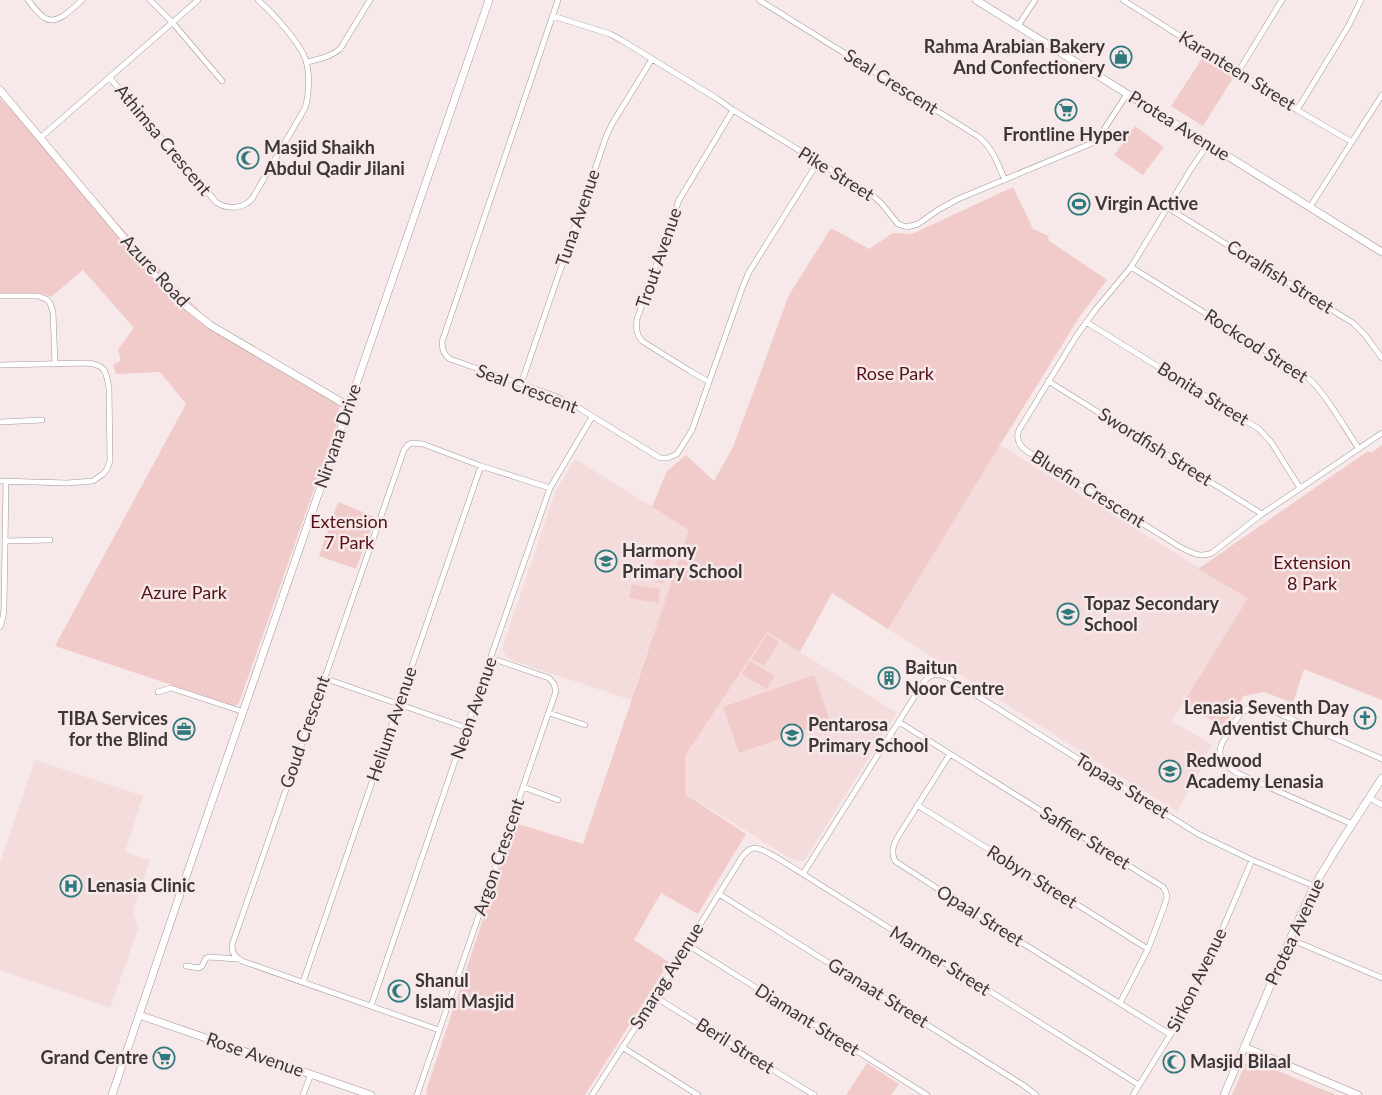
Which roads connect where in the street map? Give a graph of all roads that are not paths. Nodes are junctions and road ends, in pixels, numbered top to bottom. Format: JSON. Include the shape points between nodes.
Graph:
{"nodes":[{"id":1,"x":28,"y":0,"type":"edge"},
{"id":2,"x":82,"y":0,"type":"edge"},
{"id":3,"x":150,"y":0,"type":"edge"},
{"id":4,"x":198,"y":0,"type":"edge"},
{"id":5,"x":258,"y":0,"type":"edge"},
{"id":6,"x":370,"y":0,"type":"edge"},
{"id":7,"x":489,"y":0,"type":"edge"},
{"id":8,"x":558,"y":0,"type":"edge"},
{"id":9,"x":758,"y":0,"type":"edge"},
{"id":10,"x":976,"y":0,"type":"edge"},
{"id":11,"x":1036,"y":0,"type":"edge"},
{"id":12,"x":1123,"y":0,"type":"edge"},
{"id":13,"x":1282,"y":0,"type":"edge"},
{"id":14,"x":1361,"y":0,"type":"edge"},
{"id":15,"x":553,"y":16,"type":"junction"},
{"id":16,"x":172,"y":22,"type":"junction"},
{"id":17,"x":1018,"y":26,"type":"junction"},
{"id":18,"x":652,"y":59,"type":"junction"},
{"id":19,"x":307,"y":62,"type":"junction"},
{"id":20,"x":1238,"y":72,"type":"junction"},
{"id":21,"x":109,"y":77,"type":"junction"},
{"id":22,"x":222,"y":81,"type":"dead end"},
{"id":23,"x":0,"y":90,"type":"edge"},
{"id":24,"x":1127,"y":94,"type":"junction"},
{"id":25,"x":1382,"y":95,"type":"edge"},
{"id":26,"x":733,"y":110,"type":"junction"},
{"id":27,"x":1297,"y":110,"type":"junction"},
{"id":28,"x":40,"y":138,"type":"junction"},
{"id":29,"x":1352,"y":142,"type":"junction"},
{"id":30,"x":1208,"y":144,"type":"junction"},
{"id":31,"x":818,"y":162,"type":"junction"},
{"id":32,"x":1006,"y":180,"type":"junction"},
{"id":33,"x":1310,"y":207,"type":"junction"},
{"id":34,"x":1168,"y":208,"type":"junction"},
{"id":35,"x":1382,"y":252,"type":"edge"},
{"id":36,"x":1131,"y":267,"type":"junction"},
{"id":37,"x":0,"y":296,"type":"edge"},
{"id":38,"x":1086,"y":322,"type":"junction"},
{"id":39,"x":1382,"y":358,"type":"edge"},
{"id":40,"x":54,"y":364,"type":"junction"},
{"id":41,"x":0,"y":365,"type":"edge"},
{"id":42,"x":1048,"y":381,"type":"junction"},
{"id":43,"x":709,"y":382,"type":"junction"},
{"id":44,"x":522,"y":384,"type":"junction"},
{"id":45,"x":348,"y":406,"type":"junction"},
{"id":46,"x":592,"y":416,"type":"junction"},
{"id":47,"x":42,"y":420,"type":"dead end"},
{"id":48,"x":0,"y":422,"type":"edge"},
{"id":49,"x":1382,"y":434,"type":"edge"},
{"id":50,"x":1359,"y":449,"type":"junction"},
{"id":51,"x":481,"y":466,"type":"junction"},
{"id":52,"x":3,"y":482,"type":"edge"},
{"id":53,"x":550,"y":488,"type":"junction"},
{"id":54,"x":1300,"y":488,"type":"junction"},
{"id":55,"x":1262,"y":514,"type":"junction"},
{"id":56,"x":50,"y":540,"type":"dead end"},
{"id":57,"x":4,"y":541,"type":"junction"},
{"id":58,"x":0,"y":626,"type":"edge"},
{"id":59,"x":491,"y":658,"type":"junction"},
{"id":60,"x":324,"y":678,"type":"junction"},
{"id":61,"x":158,"y":692,"type":"dead end"},
{"id":62,"x":399,"y":704,"type":"junction"},
{"id":63,"x":244,"y":712,"type":"junction"},
{"id":64,"x":549,"y":713,"type":"junction"},
{"id":65,"x":899,"y":722,"type":"junction"},
{"id":66,"x":585,"y":725,"type":"dead end"},
{"id":67,"x":467,"y":728,"type":"junction"},
{"id":68,"x":950,"y":754,"type":"junction"},
{"id":69,"x":1382,"y":759,"type":"edge"},
{"id":70,"x":1382,"y":778,"type":"edge"},
{"id":71,"x":523,"y":787,"type":"junction"},
{"id":72,"x":1370,"y":798,"type":"junction"},
{"id":73,"x":558,"y":800,"type":"dead end"},
{"id":74,"x":917,"y":805,"type":"junction"},
{"id":75,"x":1382,"y":805,"type":"edge"},
{"id":76,"x":1352,"y":824,"type":"junction"},
{"id":77,"x":742,"y":857,"type":"joint"},
{"id":78,"x":1252,"y":860,"type":"junction"},
{"id":79,"x":803,"y":874,"type":"junction"},
{"id":80,"x":1314,"y":886,"type":"junction"},
{"id":81,"x":718,"y":894,"type":"junction"},
{"id":82,"x":1290,"y":939,"type":"junction"},
{"id":83,"x":688,"y":945,"type":"junction"},
{"id":84,"x":1148,"y":949,"type":"junction"},
{"id":85,"x":237,"y":959,"type":"junction"},
{"id":86,"x":186,"y":966,"type":"dead end"},
{"id":87,"x":1382,"y":978,"type":"edge"},
{"id":88,"x":303,"y":982,"type":"junction"},
{"id":89,"x":656,"y":997,"type":"junction"},
{"id":90,"x":1120,"y":1003,"type":"junction"},
{"id":91,"x":371,"y":1006,"type":"junction"},
{"id":92,"x":139,"y":1015,"type":"junction"},
{"id":93,"x":439,"y":1030,"type":"junction"},
{"id":94,"x":1171,"y":1034,"type":"junction"},
{"id":95,"x":622,"y":1047,"type":"junction"},
{"id":96,"x":1244,"y":1047,"type":"junction"},
{"id":97,"x":311,"y":1074,"type":"junction"},
{"id":98,"x":1139,"y":1086,"type":"junction"},
{"id":99,"x":112,"y":1095,"type":"edge"},
{"id":100,"x":303,"y":1095,"type":"edge"},
{"id":101,"x":371,"y":1095,"type":"edge"},
{"id":102,"x":417,"y":1095,"type":"edge"},
{"id":103,"x":592,"y":1095,"type":"edge"},
{"id":104,"x":698,"y":1095,"type":"edge"},
{"id":105,"x":814,"y":1095,"type":"edge"},
{"id":106,"x":927,"y":1095,"type":"edge"},
{"id":107,"x":1036,"y":1095,"type":"edge"},
{"id":108,"x":1133,"y":1095,"type":"edge"},
{"id":109,"x":1224,"y":1095,"type":"edge"},
{"id":110,"x":1358,"y":1095,"type":"edge"}],
"edges":[{"from":1,"to":2,"type":"street","via":[[43,17],[52,20]]},
{"from":3,"to":16,"type":"street"},
{"from":4,"to":16,"type":"street"},
{"from":5,"to":19,"type":"street","name":"Athimsa Crescent","via":[[298,45]]},
{"from":6,"to":19,"type":"street","via":[[340,49]]},
{"from":7,"to":45,"type":"street","name":"Nirvana Drive"},
{"from":8,"to":15,"type":"street","name":"Seal Crescent"},
{"from":9,"to":32,"type":"street","name":"Seal Crescent","via":[[979,137],[992,152]]},
{"from":10,"to":17,"type":"street","name":"Protea Avenue"},
{"from":11,"to":17,"type":"street"},
{"from":12,"to":20,"type":"street","name":"Karanteen Street"},
{"from":13,"to":20,"type":"street"},
{"from":14,"to":27,"type":"street"},
{"from":15,"to":18,"type":"street","name":"Pike Street","via":[[610,34]]},
{"from":15,"to":44,"type":"street","name":"Seal Crescent","via":[[442,342],[446,356],[454,361]]},
{"from":16,"to":21,"type":"street"},
{"from":16,"to":22,"type":"street"},
{"from":17,"to":24,"type":"street","name":"Protea Avenue"},
{"from":18,"to":26,"type":"street","name":"Pike Street"},
{"from":18,"to":44,"type":"street","name":"Tuna Avenue","via":[[606,137]]},
{"from":19,"to":21,"type":"street","name":"Athimsa Crescent","via":[[305,108],[252,199],[245,205],[234,207],[220,205],[211,198]]},
{"from":20,"to":27,"type":"street","name":"Karanteen Street"},
{"from":21,"to":28,"type":"street"},
{"from":23,"to":28,"type":"street","name":"Azure Road"},
{"from":24,"to":30,"type":"street","name":"Protea Avenue"},
{"from":24,"to":32,"type":"street","name":"Pike Street","via":[[1095,141]]},
{"from":25,"to":29,"type":"street"},
{"from":26,"to":31,"type":"street","name":"Pike Street"},
{"from":26,"to":43,"type":"street","name":"Trout Avenue","via":[[679,200],[636,326],[642,341]]},
{"from":27,"to":29,"type":"street","name":"Karanteen Street"},
{"from":28,"to":45,"type":"street","name":"Azure Road","via":[[170,293],[219,330]]},
{"from":29,"to":33,"type":"street"},
{"from":30,"to":33,"type":"street","name":"Protea Avenue"},
{"from":30,"to":34,"type":"street","name":"Bluefin Crescent"},
{"from":31,"to":32,"type":"street","name":"Pike Street","via":[[871,194],[895,222],[907,227],[918,224],[958,199]]},
{"from":31,"to":43,"type":"street","name":"Seal Crescent","via":[[749,272]]},
{"from":33,"to":35,"type":"street","name":"Protea Avenue"},
{"from":34,"to":36,"type":"street","name":"Bluefin Crescent"},
{"from":34,"to":39,"type":"street","name":"Coralfish Street","via":[[1353,323]]},
{"from":36,"to":38,"type":"street","name":"Bluefin Crescent"},
{"from":36,"to":50,"type":"street","name":"Rockcod Street","via":[[1306,376]]},
{"from":37,"to":40,"type":"street","via":[[38,296],[50,303]]},
{"from":38,"to":42,"type":"street","name":"Bluefin Crescent"},
{"from":38,"to":54,"type":"street","name":"Bonita Street","via":[[1259,429]]},
{"from":40,"to":41,"type":"street"},
{"from":40,"to":52,"type":"street","via":[[97,364],[103,367],[108,388],[110,461],[107,469],[98,478],[86,482]]},
{"from":42,"to":55,"type":"street","name":"Swordfish Street"},
{"from":42,"to":55,"type":"street","name":"Bluefin Crescent","via":[[1019,430],[1020,445],[1164,537],[1195,555],[1208,555]]},
{"from":43,"to":46,"type":"street","name":"Seal Crescent","via":[[692,430],[681,450],[668,458],[660,458]]},
{"from":44,"to":46,"type":"street","name":"Seal Crescent","via":[[555,396]]},
{"from":45,"to":63,"type":"street","name":"Nirvana Drive"},
{"from":46,"to":53,"type":"street","name":"Neon Avenue"},
{"from":47,"to":48,"type":"street"},
{"from":49,"to":50,"type":"street","name":"Bluefin Crescent"},
{"from":50,"to":54,"type":"street","name":"Bluefin Crescent"},
{"from":51,"to":53,"type":"street","name":"Goud Crescent"},
{"from":51,"to":60,"type":"street","name":"Goud Crescent","via":[[423,444],[412,443],[406,447]]},
{"from":51,"to":62,"type":"street","name":"Helium Avenue"},
{"from":52,"to":57,"type":"street"},
{"from":53,"to":59,"type":"street","name":"Neon Avenue"},
{"from":54,"to":55,"type":"street","name":"Bluefin Crescent"},
{"from":56,"to":57,"type":"street"},
{"from":57,"to":58,"type":"street","via":[[4,608]]},
{"from":59,"to":64,"type":"street","name":"Argon Crescent","via":[[550,678],[556,691]]},
{"from":59,"to":67,"type":"street","name":"Neon Avenue"},
{"from":60,"to":62,"type":"street"},
{"from":60,"to":85,"type":"street","name":"Goud Crescent","via":[[232,945]]},
{"from":61,"to":63,"type":"street","via":[[171,688]]},
{"from":62,"to":67,"type":"street"},
{"from":62,"to":88,"type":"street","name":"Helium Avenue"},
{"from":63,"to":92,"type":"street","name":"Nirvana Drive"},
{"from":64,"to":66,"type":"street"},
{"from":64,"to":71,"type":"street","name":"Argon Crescent"},
{"from":65,"to":68,"type":"street","name":"Saffier Street"},
{"from":65,"to":78,"type":"street","name":"Topaas Street","via":[[926,678],[940,674],[1198,834]]},
{"from":65,"to":79,"type":"street"},
{"from":67,"to":91,"type":"street","name":"Neon Avenue"},
{"from":68,"to":74,"type":"street","name":"Opaal Street"},
{"from":68,"to":84,"type":"street","name":"Saffier Street","via":[[1163,887],[1166,902]]},
{"from":69,"to":76,"type":"street","via":[[1260,705],[1244,710],[1222,743],[1220,757],[1237,773]]},
{"from":70,"to":72,"type":"street","name":"Protea Avenue"},
{"from":71,"to":73,"type":"street"},
{"from":71,"to":93,"type":"street","name":"Argon Crescent"},
{"from":72,"to":75,"type":"street"},
{"from":72,"to":76,"type":"street","name":"Protea Avenue"},
{"from":74,"to":84,"type":"street","name":"Robyn Street"},
{"from":74,"to":90,"type":"street","name":"Opaal Street","via":[[894,844],[897,863]]},
{"from":76,"to":80,"type":"street","name":"Protea Avenue"},
{"from":77,"to":79,"type":"street","name":"Marmer Street","via":[[750,849],[760,848]]},
{"from":77,"to":81,"type":"street","name":"Smarag Avenue"},
{"from":78,"to":80,"type":"street","name":"Topaas Street"},
{"from":78,"to":94,"type":"street","name":"Sirkon Avenue","via":[[1193,998]]},
{"from":79,"to":98,"type":"street","name":"Marmer Street"},
{"from":80,"to":82,"type":"street","name":"Protea Avenue"},
{"from":81,"to":83,"type":"street","name":"Smarag Avenue"},
{"from":81,"to":107,"type":"street","name":"Granaat Street"},
{"from":82,"to":87,"type":"street"},
{"from":82,"to":96,"type":"street","name":"Protea Avenue"},
{"from":83,"to":89,"type":"street","name":"Smarag Avenue"},
{"from":83,"to":106,"type":"street","name":"Diamant Street"},
{"from":84,"to":90,"type":"street","name":"Saffier Street"},
{"from":85,"to":86,"type":"street","via":[[209,957],[199,968]]},
{"from":85,"to":88,"type":"street"},
{"from":88,"to":91,"type":"street"},
{"from":89,"to":95,"type":"street","name":"Smarag Avenue"},
{"from":89,"to":105,"type":"street","name":"Beril Street"},
{"from":90,"to":94,"type":"street","name":"Opaal Street"},
{"from":91,"to":93,"type":"street"},
{"from":92,"to":97,"type":"street","name":"Rose Avenue"},
{"from":92,"to":99,"type":"street","name":"Nirvana Drive"},
{"from":93,"to":102,"type":"street","name":"Argon Crescent"},
{"from":94,"to":98,"type":"street","name":"Sirkon Avenue"},
{"from":95,"to":103,"type":"street","name":"Smarag Avenue"},
{"from":95,"to":104,"type":"street"},
{"from":96,"to":109,"type":"street","name":"Protea Avenue"},
{"from":96,"to":110,"type":"street"},
{"from":97,"to":100,"type":"street"},
{"from":97,"to":101,"type":"street","name":"Rose Avenue"},
{"from":98,"to":108,"type":"street","name":"Sirkon Avenue"}]}
